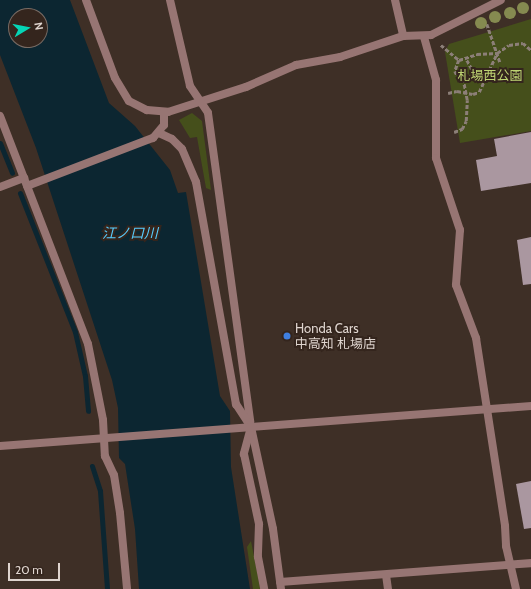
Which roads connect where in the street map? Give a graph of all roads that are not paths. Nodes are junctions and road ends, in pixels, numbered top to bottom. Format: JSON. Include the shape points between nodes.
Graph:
{"nodes":[{"id":1,"x":86,"y":0,"type":"edge"},
{"id":2,"x":170,"y":0,"type":"edge"},
{"id":3,"x":395,"y":0,"type":"edge"},
{"id":4,"x":500,"y":0,"type":"edge"},
{"id":5,"x":403,"y":36,"type":"junction"},
{"id":6,"x":424,"y":37,"type":"junction"},
{"id":7,"x":198,"y":102,"type":"junction"},
{"id":8,"x":164,"y":112,"type":"junction"},
{"id":9,"x":0,"y":116,"type":"edge"},
{"id":10,"x":156,"y":136,"type":"junction"},
{"id":11,"x":24,"y":178,"type":"junction"},
{"id":12,"x":27,"y":186,"type":"junction"},
{"id":13,"x":0,"y":187,"type":"edge"},
{"id":14,"x":531,"y":406,"type":"edge"},
{"id":15,"x":487,"y":410,"type":"junction"},
{"id":16,"x":251,"y":427,"type":"junction"},
{"id":17,"x":104,"y":439,"type":"junction"},
{"id":18,"x":0,"y":446,"type":"edge"},
{"id":19,"x":531,"y":563,"type":"edge"},
{"id":20,"x":510,"y":564,"type":"junction"},
{"id":21,"x":386,"y":575,"type":"junction"},
{"id":22,"x":280,"y":585,"type":"edge"},
{"id":23,"x":127,"y":589,"type":"edge"},
{"id":24,"x":264,"y":589,"type":"edge"},
{"id":25,"x":388,"y":589,"type":"edge"},
{"id":26,"x":516,"y":589,"type":"edge"}],
"edges":[{"from":1,"to":8,"type":"street","via":[[122,90],[129,101],[140,108]]},
{"from":2,"to":7,"type":"street","via":[[188,81]]},
{"from":3,"to":5,"type":"street"},
{"from":4,"to":6,"type":"street","via":[[450,27]]},
{"from":5,"to":6,"type":"street"},
{"from":5,"to":7,"type":"street","via":[[340,57],[287,68],[246,87]]},
{"from":6,"to":15,"type":"street","via":[[436,80],[436,158],[460,230],[456,285],[476,338]]},
{"from":7,"to":8,"type":"street"},
{"from":7,"to":16,"type":"street","via":[[208,113]]},
{"from":8,"to":10,"type":"street","via":[[164,125]]},
{"from":9,"to":11,"type":"street"},
{"from":10,"to":12,"type":"street"},
{"from":10,"to":16,"type":"street","via":[[172,139],[182,149],[196,182],[236,404]]},
{"from":11,"to":12,"type":"street"},
{"from":11,"to":13,"type":"street"},
{"from":12,"to":17,"type":"street","via":[[88,344],[97,380]]},
{"from":14,"to":15,"type":"street"},
{"from":15,"to":16,"type":"street"},
{"from":15,"to":20,"type":"street"},
{"from":16,"to":17,"type":"street"},
{"from":16,"to":22,"type":"street","via":[[273,530]]},
{"from":16,"to":24,"type":"street","via":[[244,454],[259,524],[258,557]]},
{"from":17,"to":18,"type":"street"},
{"from":17,"to":23,"type":"street","via":[[105,456],[114,475],[120,513]]},
{"from":19,"to":20,"type":"street"},
{"from":20,"to":21,"type":"street"},
{"from":20,"to":26,"type":"street"},
{"from":21,"to":22,"type":"street"},
{"from":21,"to":25,"type":"street"}]}
